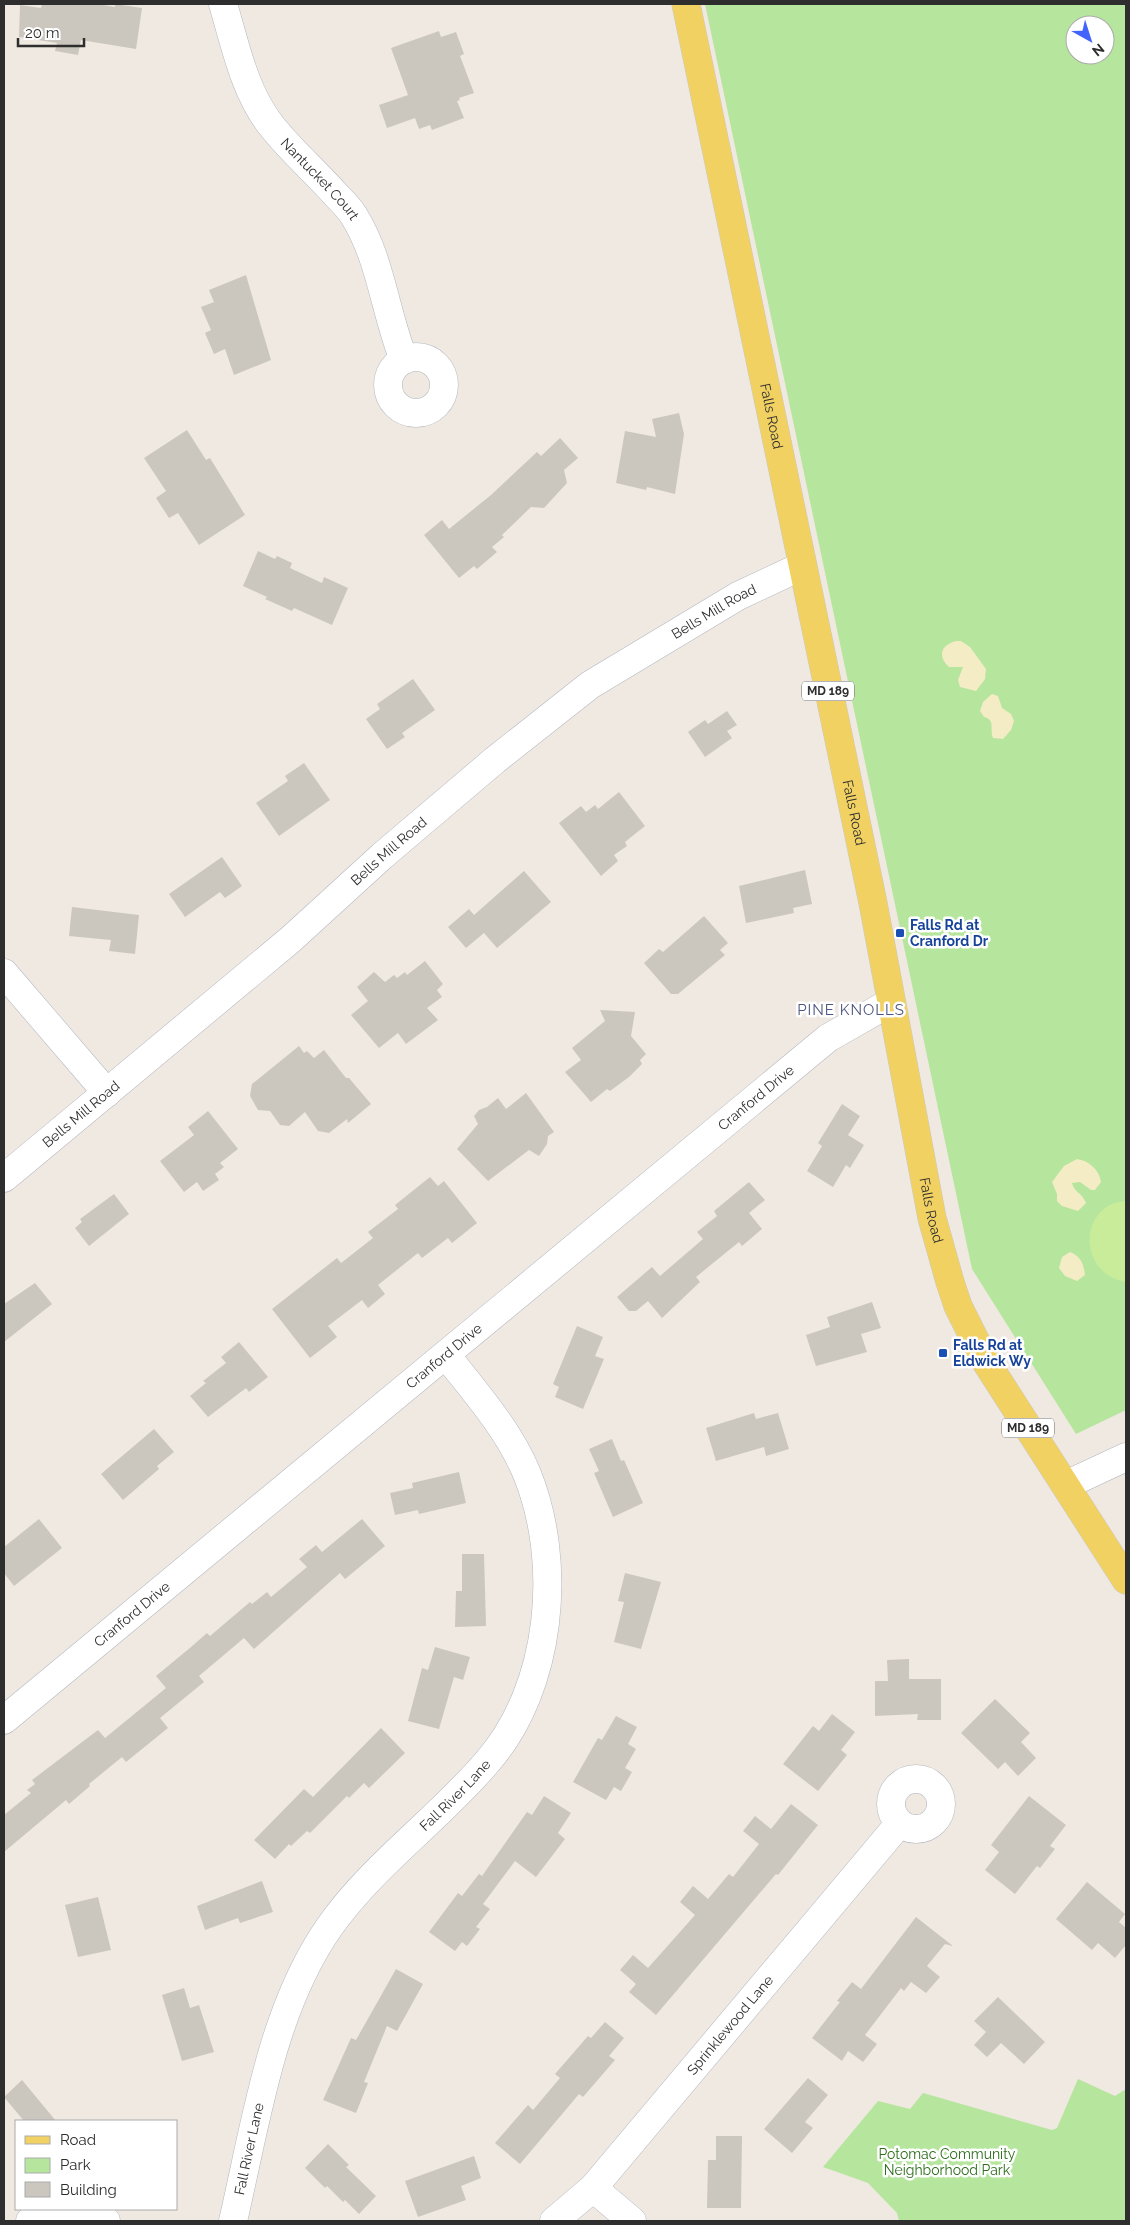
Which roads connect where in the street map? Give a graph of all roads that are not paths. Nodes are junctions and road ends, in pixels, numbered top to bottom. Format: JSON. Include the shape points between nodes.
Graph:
{"nodes":[{"id":1,"x":223,"y":4,"type":"edge"},
{"id":2,"x":686,"y":4,"type":"edge"},
{"id":3,"x":404,"y":360,"type":"dead end"},
{"id":4,"x":802,"y":566,"type":"junction"},
{"id":5,"x":4,"y":973,"type":"edge"},
{"id":6,"x":891,"y":1002,"type":"junction"},
{"id":7,"x":107,"y":1093,"type":"junction"},
{"id":8,"x":4,"y":1178,"type":"edge"},
{"id":9,"x":446,"y":1355,"type":"junction"},
{"id":10,"x":1126,"y":1457,"type":"edge"},
{"id":11,"x":1066,"y":1485,"type":"junction"},
{"id":12,"x":1126,"y":1580,"type":"edge"},
{"id":13,"x":4,"y":1720,"type":"edge"},
{"id":14,"x":900,"y":1824,"type":"dead end"},
{"id":15,"x":593,"y":2188,"type":"junction"},
{"id":16,"x":30,"y":2221,"type":"edge"},
{"id":17,"x":106,"y":2221,"type":"edge"},
{"id":18,"x":232,"y":2221,"type":"edge"},
{"id":19,"x":554,"y":2221,"type":"edge"},
{"id":20,"x":632,"y":2221,"type":"edge"}],
"edges":[{"from":1,"to":3,"type":"street","name":"Nantucket Court","via":[[246,80],[269,123],[354,215],[367,240]]},
{"from":2,"to":4,"type":"main road","name":"Falls Road","number":"MD 189"},
{"from":4,"to":6,"type":"main road","name":"Falls Road","number":"MD 189"},
{"from":4,"to":7,"type":"street","name":"Bells Mill Road","via":[[738,596],[590,685],[495,760]]},
{"from":5,"to":7,"type":"street"},
{"from":6,"to":9,"type":"street","name":"Cranford Drive","via":[[828,1038]]},
{"from":6,"to":11,"type":"main road","name":"Falls Road","number":"MD 189","via":[[932,1218],[958,1306],[986,1362]]},
{"from":7,"to":8,"type":"street","name":"Bells Mill Road"},
{"from":9,"to":13,"type":"street","name":"Cranford Drive"},
{"from":9,"to":18,"type":"street","name":"Fall River Lane","via":[[511,1442],[538,1505],[548,1579],[540,1651],[528,1692],[512,1727],[490,1759],[367,1882],[330,1926],[303,1972],[276,2042]]},
{"from":10,"to":11,"type":"street"},
{"from":11,"to":12,"type":"main road","name":"Falls Road","number":"MD 189"},
{"from":14,"to":15,"type":"street","name":"Sprinklewood Lane"},
{"from":15,"to":19,"type":"street","name":"Sprinklewood Lane"},
{"from":15,"to":20,"type":"street"},
{"from":16,"to":17,"type":"street"}]}
